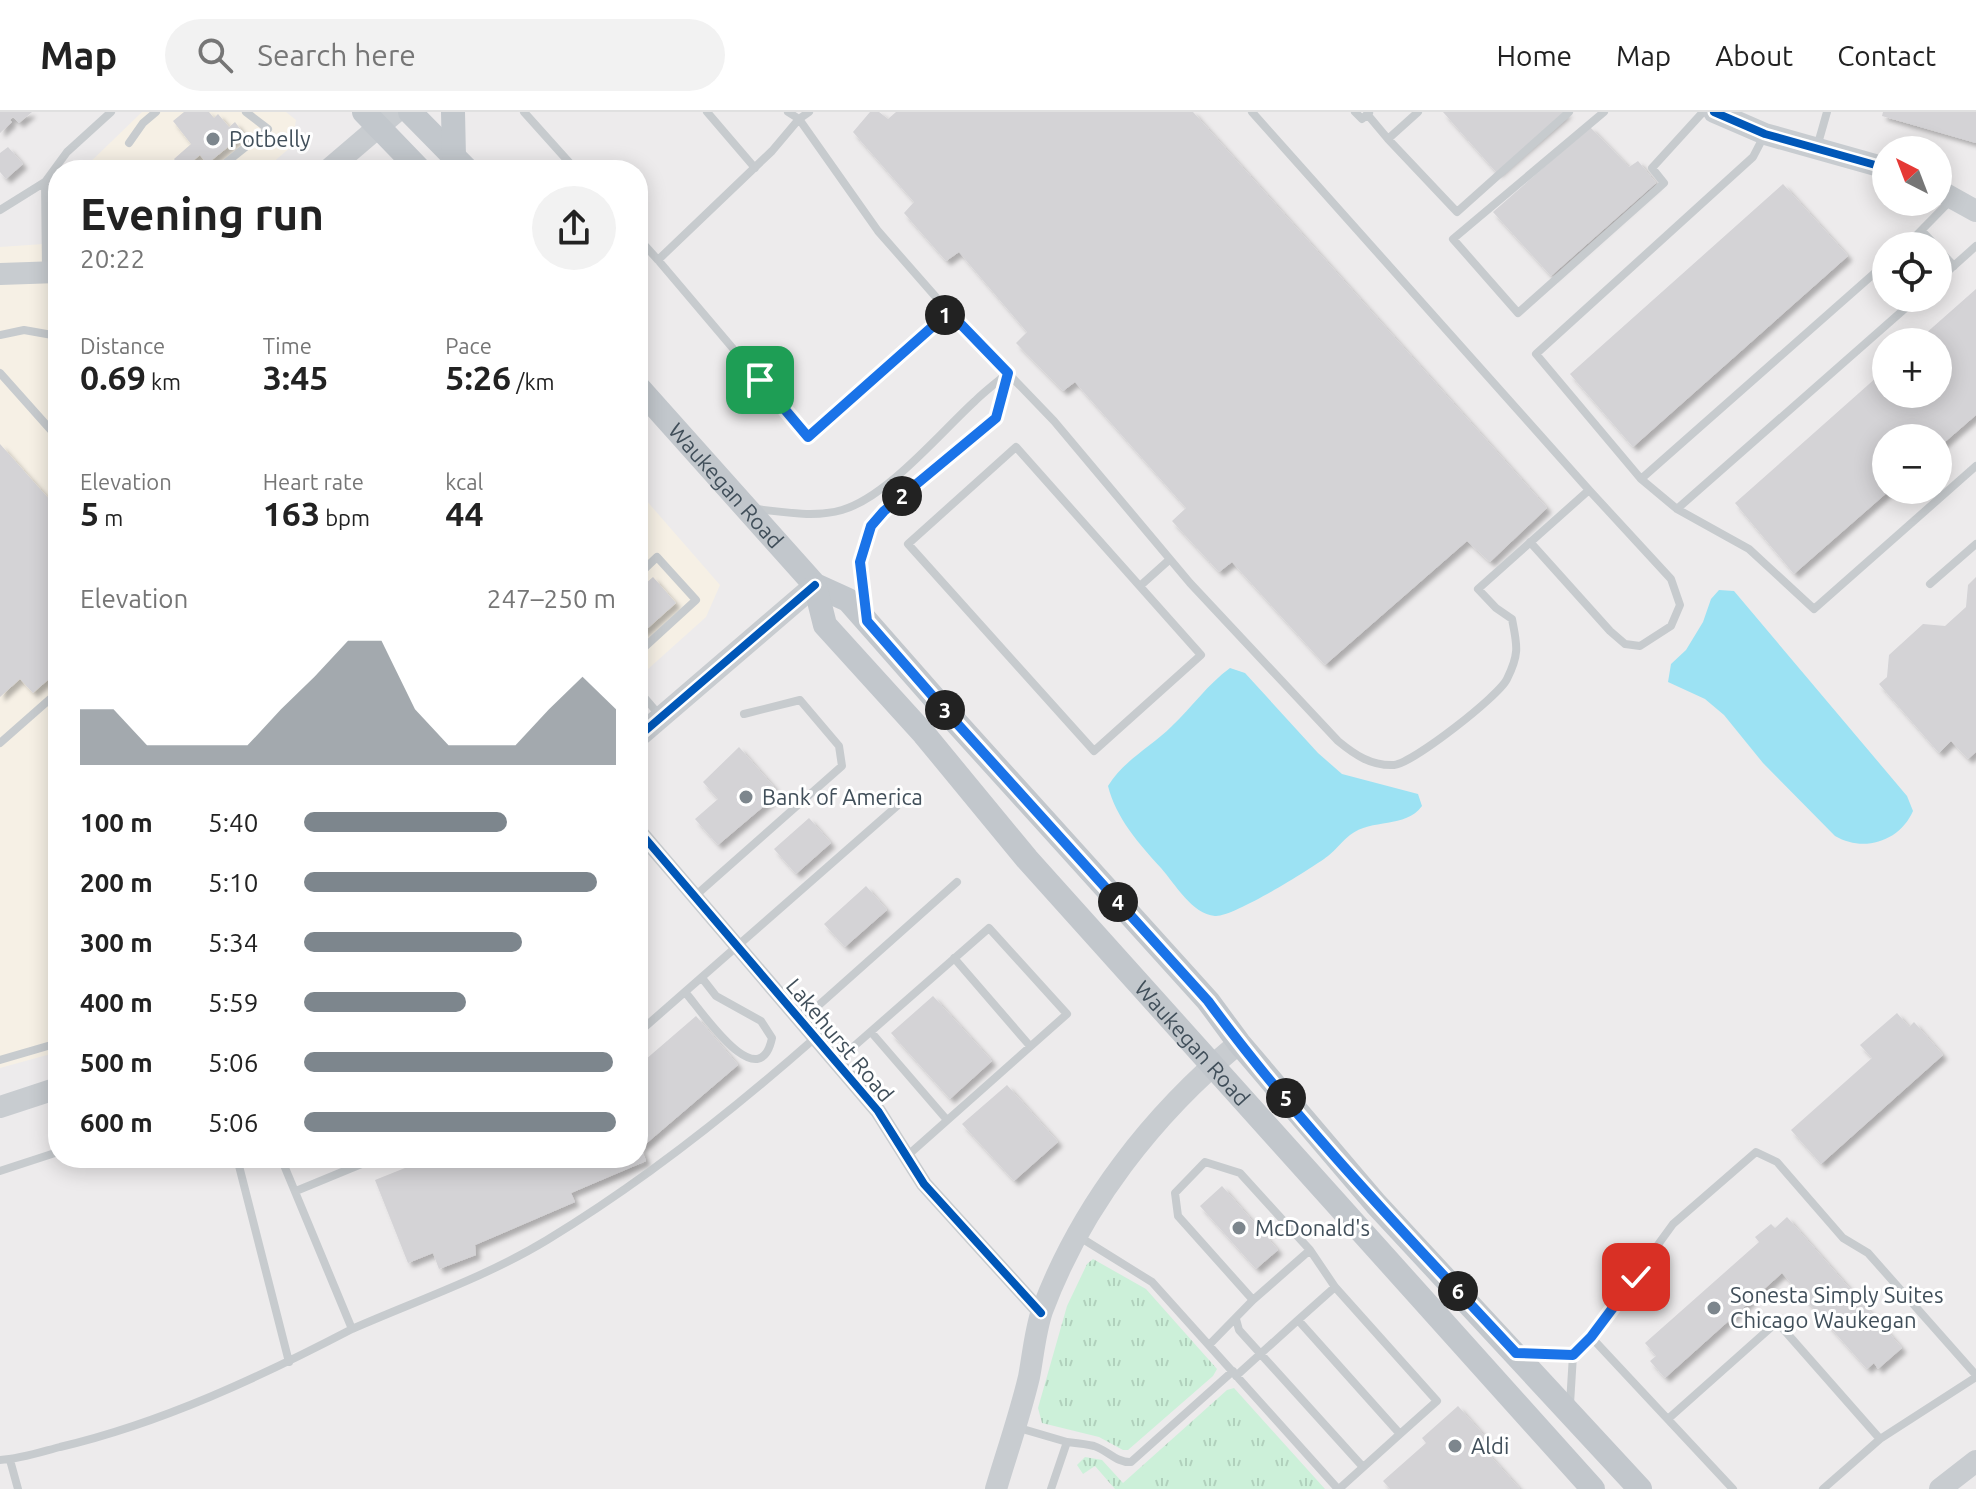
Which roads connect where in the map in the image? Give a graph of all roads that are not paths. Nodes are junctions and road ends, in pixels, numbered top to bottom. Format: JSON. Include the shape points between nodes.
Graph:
{"nodes":[{"id":1,"x":111,"y":112,"type":"edge"},
{"id":2,"x":156,"y":112,"type":"edge"},
{"id":3,"x":246,"y":112,"type":"edge"},
{"id":4,"x":410,"y":112,"type":"edge"},
{"id":5,"x":453,"y":112,"type":"edge"},
{"id":6,"x":524,"y":112,"type":"edge"},
{"id":7,"x":707,"y":112,"type":"edge"},
{"id":8,"x":788,"y":112,"type":"edge"},
{"id":9,"x":809,"y":112,"type":"edge"},
{"id":10,"x":1252,"y":112,"type":"edge"},
{"id":11,"x":1355,"y":112,"type":"edge"},
{"id":12,"x":1418,"y":112,"type":"edge"},
{"id":13,"x":1569,"y":112,"type":"edge"},
{"id":14,"x":1604,"y":112,"type":"edge"},
{"id":15,"x":1703,"y":112,"type":"edge"},
{"id":16,"x":1714,"y":112,"type":"edge"},
{"id":17,"x":1827,"y":112,"type":"edge"},
{"id":18,"x":1368,"y":113,"type":"edge"},
{"id":19,"x":380,"y":117,"type":"edge"},
{"id":20,"x":799,"y":119,"type":"junction"},
{"id":21,"x":1765,"y":134,"type":"junction"},
{"id":22,"x":1388,"y":139,"type":"junction"},
{"id":23,"x":129,"y":143,"type":"dead end"},
{"id":24,"x":1817,"y":147,"type":"junction"},
{"id":25,"x":61,"y":160,"type":"edge"},
{"id":26,"x":229,"y":160,"type":"edge"},
{"id":27,"x":338,"y":160,"type":"edge"},
{"id":28,"x":412,"y":160,"type":"edge"},
{"id":29,"x":456,"y":160,"type":"edge"},
{"id":30,"x":459,"y":160,"type":"edge"},
{"id":31,"x":567,"y":160,"type":"edge"},
{"id":32,"x":1872,"y":164,"type":"edge"},
{"id":33,"x":755,"y":168,"type":"junction"},
{"id":34,"x":48,"y":178,"type":"edge"},
{"id":35,"x":45,"y":182,"type":"junction"},
{"id":36,"x":1952,"y":197,"type":"edge"},
{"id":37,"x":0,"y":210,"type":"edge"},
{"id":38,"x":1976,"y":211,"type":"edge"},
{"id":39,"x":1932,"y":216,"type":"edge"},
{"id":40,"x":48,"y":221,"type":"edge"},
{"id":41,"x":1922,"y":231,"type":"edge"},
{"id":42,"x":1976,"y":246,"type":"edge"},
{"id":43,"x":648,"y":249,"type":"edge"},
{"id":44,"x":658,"y":260,"type":"junction"},
{"id":45,"x":1954,"y":266,"type":"edge"},
{"id":46,"x":48,"y":273,"type":"edge"},
{"id":47,"x":0,"y":274,"type":"edge"},
{"id":48,"x":1872,"y":275,"type":"edge"},
{"id":49,"x":949,"y":312,"type":"junction"},
{"id":50,"x":1901,"y":312,"type":"edge"},
{"id":51,"x":48,"y":334,"type":"edge"},
{"id":52,"x":0,"y":335,"type":"edge"},
{"id":53,"x":0,"y":373,"type":"edge"},
{"id":54,"x":1008,"y":373,"type":"junction"},
{"id":55,"x":648,"y":398,"type":"edge"},
{"id":56,"x":48,"y":427,"type":"edge"},
{"id":57,"x":1976,"y":466,"type":"edge"},
{"id":58,"x":1641,"y":479,"type":"junction"},
{"id":59,"x":1589,"y":490,"type":"junction"},
{"id":60,"x":746,"y":508,"type":"junction"},
{"id":61,"x":1677,"y":509,"type":"junction"},
{"id":62,"x":1530,"y":542,"type":"junction"},
{"id":63,"x":1976,"y":544,"type":"edge"},
{"id":64,"x":1169,"y":560,"type":"junction"},
{"id":65,"x":648,"y":566,"type":"edge"},
{"id":66,"x":1930,"y":584,"type":"dead end"},
{"id":67,"x":815,"y":585,"type":"junction"},
{"id":68,"x":1140,"y":586,"type":"junction"},
{"id":69,"x":867,"y":621,"type":"junction"},
{"id":70,"x":648,"y":644,"type":"edge"},
{"id":71,"x":48,"y":701,"type":"edge"},
{"id":72,"x":648,"y":702,"type":"edge"},
{"id":73,"x":744,"y":714,"type":"dead end"},
{"id":74,"x":661,"y":717,"type":"junction"},
{"id":75,"x":648,"y":728,"type":"edge"},
{"id":76,"x":0,"y":743,"type":"edge"},
{"id":77,"x":897,"y":806,"type":"dead end"},
{"id":78,"x":648,"y":842,"type":"edge"},
{"id":79,"x":957,"y":882,"type":"dead end"},
{"id":80,"x":695,"y":896,"type":"junction"},
{"id":81,"x":737,"y":946,"type":"junction"},
{"id":82,"x":954,"y":958,"type":"junction"},
{"id":83,"x":702,"y":978,"type":"junction"},
{"id":84,"x":685,"y":992,"type":"junction"},
{"id":85,"x":801,"y":1022,"type":"junction"},
{"id":86,"x":648,"y":1024,"type":"edge"},
{"id":87,"x":871,"y":1032,"type":"junction"},
{"id":88,"x":815,"y":1038,"type":"junction"},
{"id":89,"x":1239,"y":1043,"type":"junction"},
{"id":90,"x":48,"y":1046,"type":"edge"},
{"id":91,"x":1030,"y":1046,"type":"junction"},
{"id":92,"x":0,"y":1060,"type":"edge"},
{"id":93,"x":836,"y":1062,"type":"junction"},
{"id":94,"x":1213,"y":1064,"type":"junction"},
{"id":95,"x":48,"y":1091,"type":"edge"},
{"id":96,"x":0,"y":1107,"type":"edge"},
{"id":97,"x":947,"y":1120,"type":"junction"},
{"id":98,"x":48,"y":1155,"type":"edge"},
{"id":99,"x":907,"y":1156,"type":"junction"},
{"id":100,"x":240,"y":1168,"type":"edge"},
{"id":101,"x":286,"y":1168,"type":"edge"},
{"id":102,"x":352,"y":1168,"type":"edge"},
{"id":103,"x":0,"y":1171,"type":"edge"},
{"id":104,"x":296,"y":1191,"type":"junction"},
{"id":105,"x":1078,"y":1236,"type":"junction"},
{"id":106,"x":1310,"y":1250,"type":"junction"},
{"id":107,"x":1335,"y":1287,"type":"junction"},
{"id":108,"x":1253,"y":1300,"type":"junction"},
{"id":109,"x":1041,"y":1313,"type":"junction"},
{"id":110,"x":1236,"y":1319,"type":"junction"},
{"id":111,"x":1298,"y":1320,"type":"junction"},
{"id":112,"x":352,"y":1329,"type":"junction"},
{"id":113,"x":1591,"y":1337,"type":"junction"},
{"id":114,"x":1209,"y":1345,"type":"junction"},
{"id":115,"x":1516,"y":1353,"type":"junction"},
{"id":116,"x":1260,"y":1354,"type":"junction"},
{"id":117,"x":1573,"y":1355,"type":"junction"},
{"id":118,"x":289,"y":1362,"type":"junction"},
{"id":119,"x":1235,"y":1374,"type":"junction"},
{"id":120,"x":1976,"y":1376,"type":"edge"},
{"id":121,"x":1570,"y":1413,"type":"junction"},
{"id":122,"x":1668,"y":1419,"type":"junction"},
{"id":123,"x":1015,"y":1427,"type":"junction"},
{"id":124,"x":1400,"y":1434,"type":"junction"},
{"id":125,"x":1880,"y":1439,"type":"junction"},
{"id":126,"x":1067,"y":1442,"type":"junction"},
{"id":127,"x":0,"y":1460,"type":"edge"},
{"id":128,"x":10,"y":1460,"type":"junction"},
{"id":129,"x":1976,"y":1461,"type":"edge"},
{"id":130,"x":1363,"y":1467,"type":"junction"},
{"id":131,"x":18,"y":1489,"type":"edge"},
{"id":132,"x":996,"y":1489,"type":"edge"},
{"id":133,"x":1051,"y":1489,"type":"edge"},
{"id":134,"x":1339,"y":1489,"type":"edge"},
{"id":135,"x":1593,"y":1489,"type":"edge"},
{"id":136,"x":1640,"y":1489,"type":"edge"},
{"id":137,"x":1733,"y":1489,"type":"edge"},
{"id":138,"x":1823,"y":1489,"type":"edge"},
{"id":139,"x":1940,"y":1489,"type":"edge"}],
"edges":[{"from":1,"to":25,"type":"lane"},
{"from":2,"to":23,"type":"lane"},
{"from":3,"to":26,"type":"lane","via":[[268,129]]},
{"from":4,"to":29,"type":"main road"},
{"from":5,"to":30,"type":"main road"},
{"from":6,"to":31,"type":"lane"},
{"from":7,"to":33,"type":"lane"},
{"from":8,"to":20,"type":"lane"},
{"from":9,"to":20,"type":"lane"},
{"from":10,"to":59,"type":"lane"},
{"from":11,"to":18,"type":"lane","via":[[1362,119]]},
{"from":12,"to":22,"type":"lane"},
{"from":13,"to":22,"type":"lane","via":[[1457,212]]},
{"from":14,"to":15,"type":"lane","via":[[1453,239],[1518,313],[1664,183],[1652,168]]},
{"from":16,"to":21,"type":"street"},
{"from":17,"to":24,"type":"lane"},
{"from":18,"to":22,"type":"lane"},
{"from":19,"to":27,"type":"street"},
{"from":19,"to":28,"type":"main road"},
{"from":20,"to":33,"type":"lane"},
{"from":20,"to":49,"type":"lane","via":[[878,231]]},
{"from":21,"to":24,"type":"street"},
{"from":21,"to":58,"type":"lane","via":[[1753,157],[1536,354]]},
{"from":24,"to":32,"type":"street"},
{"from":33,"to":44,"type":"lane"},
{"from":34,"to":35,"type":"lane"},
{"from":35,"to":37,"type":"lane"},
{"from":35,"to":40,"type":"lane"},
{"from":36,"to":38,"type":"street"},
{"from":39,"to":41,"type":"lane"},
{"from":42,"to":45,"type":"lane"},
{"from":43,"to":44,"type":"lane"},
{"from":44,"to":49,"type":"lane","via":[[808,437]]},
{"from":46,"to":47,"type":"street"},
{"from":48,"to":58,"type":"lane"},
{"from":49,"to":54,"type":"lane"},
{"from":50,"to":61,"type":"lane"},
{"from":51,"to":52,"type":"lane","via":[[24,330]]},
{"from":53,"to":56,"type":"lane"},
{"from":54,"to":60,"type":"lane","via":[[868,498],[842,510],[812,514]]},
{"from":54,"to":64,"type":"lane"},
{"from":54,"to":69,"type":"lane","via":[[996,418],[871,526],[860,562]]},
{"from":55,"to":60,"type":"main road","name":"Waukegan Road"},
{"from":57,"to":61,"type":"lane","via":[[1814,609],[1749,549]]},
{"from":58,"to":61,"type":"lane"},
{"from":59,"to":62,"type":"lane"},
{"from":59,"to":62,"type":"lane","via":[[1671,579],[1680,605],[1671,626],[1640,646],[1625,644]]},
{"from":60,"to":67,"type":"main road","name":"Waukegan Road"},
{"from":62,"to":64,"type":"lane","via":[[1478,589],[1512,619],[1518,650],[1506,682],[1435,744],[1396,765],[1362,760],[1338,741]]},
{"from":63,"to":66,"type":"lane"},
{"from":64,"to":68,"type":"lane"},
{"from":65,"to":70,"type":"lane","via":[[657,557],[696,600]]},
{"from":67,"to":69,"type":"main road","name":"Waukegan Road","via":[[848,600]]},
{"from":67,"to":74,"type":"street"},
{"from":67,"to":94,"type":"main road","name":"Waukegan Road","via":[[825,625]]},
{"from":68,"to":68,"type":"lane","via":[[1201,655],[1094,751],[908,544],[1016,447]]},
{"from":69,"to":89,"type":"main road","name":"Waukegan Road","via":[[1208,1001]]},
{"from":71,"to":76,"type":"lane"},
{"from":72,"to":74,"type":"lane"},
{"from":73,"to":80,"type":"lane","via":[[800,700],[839,746],[842,766]]},
{"from":74,"to":75,"type":"street"},
{"from":77,"to":81,"type":"lane"},
{"from":78,"to":80,"type":"street","name":"Lakehurst Road"},
{"from":79,"to":85,"type":"lane"},
{"from":80,"to":81,"type":"street","name":"Lakehurst Road"},
{"from":81,"to":83,"type":"lane"},
{"from":81,"to":85,"type":"street","name":"Lakehurst Road"},
{"from":82,"to":87,"type":"lane"},
{"from":82,"to":91,"type":"lane"},
{"from":82,"to":91,"type":"lane","via":[[989,928],[1067,1014]]},
{"from":83,"to":84,"type":"lane"},
{"from":83,"to":84,"type":"lane","via":[[716,996],[761,1021],[772,1038],[770,1051],[750,1060],[736,1052]]},
{"from":84,"to":86,"type":"lane"},
{"from":85,"to":88,"type":"street","name":"Lakehurst Road"},
{"from":87,"to":93,"type":"lane"},
{"from":87,"to":97,"type":"lane"},
{"from":88,"to":93,"type":"street","name":"Lakehurst Road"},
{"from":88,"to":112,"type":"lane","via":[[739,1105],[546,1241],[442,1294]]},
{"from":89,"to":94,"type":"street"},
{"from":89,"to":115,"type":"main road","name":"Waukegan Road","via":[[1376,1204]]},
{"from":90,"to":92,"type":"lane"},
{"from":91,"to":97,"type":"lane"},
{"from":93,"to":99,"type":"street","name":"Lakehurst Road"},
{"from":94,"to":105,"type":"street","via":[[1145,1135]]},
{"from":94,"to":135,"type":"main road","name":"Waukegan Road"},
{"from":95,"to":96,"type":"street"},
{"from":97,"to":99,"type":"lane"},
{"from":98,"to":103,"type":"lane"},
{"from":99,"to":109,"type":"street","name":"Lakehurst Road","via":[[924,1184]]},
{"from":100,"to":118,"type":"lane"},
{"from":101,"to":104,"type":"lane"},
{"from":102,"to":104,"type":"lane"},
{"from":104,"to":112,"type":"lane"},
{"from":105,"to":109,"type":"street"},
{"from":105,"to":114,"type":"lane","via":[[1152,1282]]},
{"from":106,"to":107,"type":"lane"},
{"from":106,"to":108,"type":"lane"},
{"from":106,"to":108,"type":"lane","via":[[1240,1173],[1205,1162],[1175,1193],[1178,1216]]},
{"from":107,"to":111,"type":"lane"},
{"from":107,"to":124,"type":"lane","via":[[1437,1401]]},
{"from":108,"to":110,"type":"lane"},
{"from":109,"to":123,"type":"street"},
{"from":110,"to":114,"type":"lane"},
{"from":110,"to":116,"type":"lane"},
{"from":111,"to":116,"type":"lane"},
{"from":111,"to":124,"type":"lane"},
{"from":112,"to":118,"type":"lane"},
{"from":113,"to":117,"type":"lane"},
{"from":113,"to":120,"type":"lane","via":[[1673,1224],[1756,1152],[1777,1162],[1843,1238],[1868,1253]]},
{"from":113,"to":122,"type":"lane"},
{"from":114,"to":119,"type":"lane"},
{"from":115,"to":117,"type":"lane"},
{"from":115,"to":121,"type":"main road","name":"Waukegan Road"},
{"from":116,"to":119,"type":"lane"},
{"from":116,"to":130,"type":"lane"},
{"from":117,"to":121,"type":"lane"},
{"from":118,"to":128,"type":"lane","via":[[105,1437]]},
{"from":119,"to":126,"type":"lane","via":[[1131,1462]]},
{"from":119,"to":134,"type":"lane"},
{"from":120,"to":125,"type":"lane"},
{"from":121,"to":136,"type":"main road","name":"Waukegan Road"},
{"from":122,"to":125,"type":"lane","via":[[1777,1322]]},
{"from":122,"to":137,"type":"lane"},
{"from":123,"to":126,"type":"lane"},
{"from":123,"to":132,"type":"street"},
{"from":124,"to":130,"type":"lane"},
{"from":125,"to":138,"type":"lane"},
{"from":126,"to":133,"type":"lane"},
{"from":127,"to":128,"type":"lane"},
{"from":128,"to":131,"type":"lane"},
{"from":129,"to":139,"type":"street"},
{"from":130,"to":134,"type":"lane"}]}
